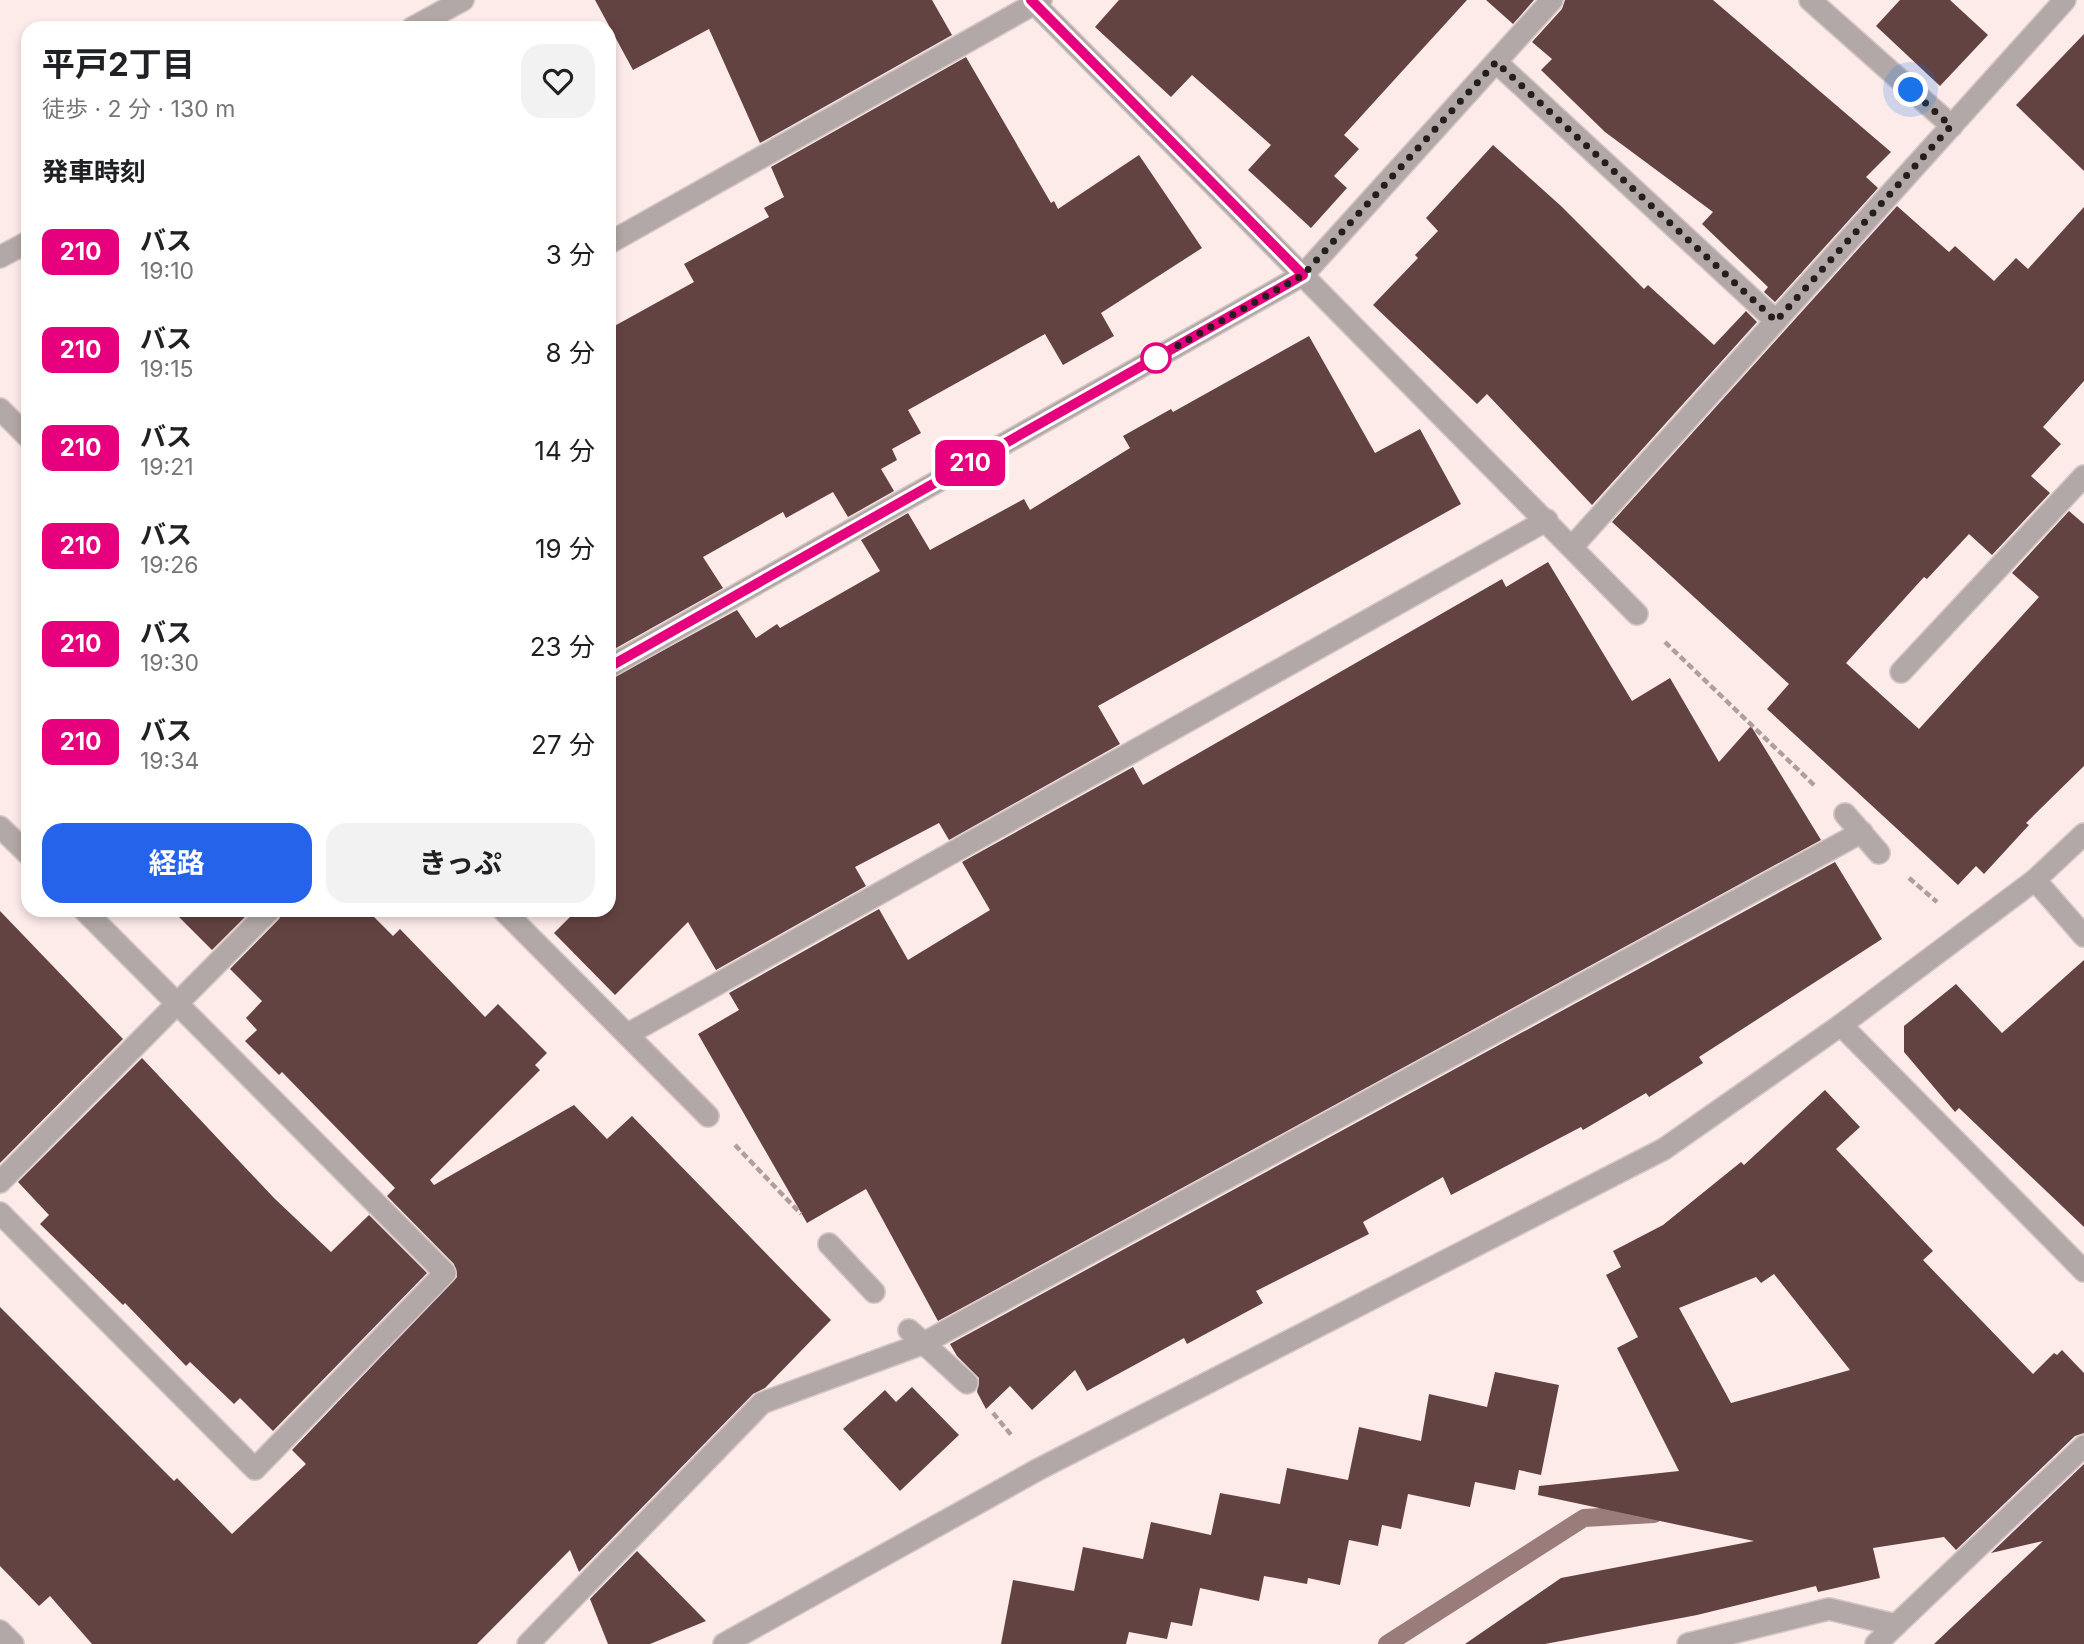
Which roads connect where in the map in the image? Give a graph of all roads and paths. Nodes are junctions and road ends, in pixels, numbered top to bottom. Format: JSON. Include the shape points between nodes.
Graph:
{"nodes":[{"id":1,"x":463,"y":0,"type":"edge"},
{"id":2,"x":1552,"y":0,"type":"edge"},
{"id":3,"x":1810,"y":0,"type":"edge"},
{"id":4,"x":2065,"y":0,"type":"edge"},
{"id":5,"x":1036,"y":2,"type":"edge"},
{"id":6,"x":425,"y":21,"type":"edge"},
{"id":7,"x":1496,"y":62,"type":"junction"},
{"id":8,"x":1951,"y":126,"type":"junction"},
{"id":9,"x":616,"y":239,"type":"edge"},
{"id":10,"x":21,"y":246,"type":"edge"},
{"id":11,"x":0,"y":257,"type":"edge"},
{"id":12,"x":1303,"y":275,"type":"junction"},
{"id":13,"x":1776,"y":321,"type":"junction"},
{"id":14,"x":0,"y":409,"type":"edge"},
{"id":15,"x":21,"y":430,"type":"edge"},
{"id":16,"x":2084,"y":476,"type":"edge"},
{"id":17,"x":1547,"y":520,"type":"junction"},
{"id":18,"x":1572,"y":547,"type":"junction"},
{"id":19,"x":1637,"y":614,"type":"dead end"},
{"id":20,"x":1666,"y":643,"type":"dead end"},
{"id":21,"x":616,"y":663,"type":"edge"},
{"id":22,"x":1901,"y":673,"type":"dead end"},
{"id":23,"x":1807,"y":778,"type":"dead end"},
{"id":24,"x":1845,"y":814,"type":"dead end"},
{"id":25,"x":0,"y":827,"type":"edge"},
{"id":26,"x":1862,"y":832,"type":"junction"},
{"id":27,"x":2084,"y":834,"type":"edge"},
{"id":28,"x":21,"y":848,"type":"edge"},
{"id":29,"x":1879,"y":853,"type":"dead end"},
{"id":30,"x":2035,"y":880,"type":"junction"},
{"id":31,"x":91,"y":917,"type":"edge"},
{"id":32,"x":263,"y":917,"type":"edge"},
{"id":33,"x":510,"y":917,"type":"edge"},
{"id":34,"x":2084,"y":936,"type":"edge"},
{"id":35,"x":178,"y":1003,"type":"junction"},
{"id":36,"x":1841,"y":1024,"type":"junction"},
{"id":37,"x":628,"y":1034,"type":"junction"},
{"id":38,"x":708,"y":1116,"type":"dead end"},
{"id":39,"x":746,"y":1157,"type":"dead end"},
{"id":40,"x":0,"y":1182,"type":"edge"},
{"id":41,"x":799,"y":1212,"type":"dead end"},
{"id":42,"x":0,"y":1213,"type":"edge"},
{"id":43,"x":829,"y":1244,"type":"dead end"},
{"id":44,"x":2084,"y":1271,"type":"edge"},
{"id":45,"x":874,"y":1292,"type":"dead end"},
{"id":46,"x":916,"y":1337,"type":"junction"},
{"id":47,"x":967,"y":1383,"type":"dead end"},
{"id":48,"x":2084,"y":1446,"type":"edge"},
{"id":49,"x":1896,"y":1625,"type":"junction"},
{"id":50,"x":0,"y":1631,"type":"edge"},
{"id":51,"x":13,"y":1644,"type":"edge"},
{"id":52,"x":528,"y":1644,"type":"edge"},
{"id":53,"x":723,"y":1644,"type":"edge"},
{"id":54,"x":1688,"y":1644,"type":"edge"},
{"id":55,"x":1876,"y":1644,"type":"edge"}],
"edges":[{"from":1,"to":6,"type":"street"},
{"from":2,"to":7,"type":"street"},
{"from":3,"to":8,"type":"street"},
{"from":4,"to":8,"type":"street"},
{"from":5,"to":9,"type":"street"},
{"from":5,"to":12,"type":"street"},
{"from":7,"to":12,"type":"street"},
{"from":7,"to":13,"type":"street"},
{"from":8,"to":13,"type":"street"},
{"from":10,"to":11,"type":"street"},
{"from":12,"to":17,"type":"street"},
{"from":12,"to":21,"type":"street"},
{"from":13,"to":18,"type":"street"},
{"from":14,"to":15,"type":"street"},
{"from":16,"to":22,"type":"street"},
{"from":17,"to":18,"type":"street"},
{"from":17,"to":37,"type":"street"},
{"from":18,"to":19,"type":"street"},
{"from":20,"to":23,"type":"path"},
{"from":24,"to":26,"type":"street"},
{"from":25,"to":28,"type":"street"},
{"from":26,"to":29,"type":"street"},
{"from":26,"to":46,"type":"street"},
{"from":27,"to":30,"type":"street"},
{"from":30,"to":34,"type":"street"},
{"from":30,"to":36,"type":"street"},
{"from":31,"to":35,"type":"street"},
{"from":32,"to":35,"type":"street"},
{"from":33,"to":37,"type":"street"},
{"from":35,"to":40,"type":"street"},
{"from":35,"to":42,"type":"street","via":[[445,1273],[255,1469]]},
{"from":36,"to":44,"type":"street"},
{"from":36,"to":53,"type":"street","via":[[1664,1149],[1039,1469]]},
{"from":37,"to":38,"type":"street"},
{"from":39,"to":41,"type":"path"},
{"from":43,"to":45,"type":"street"},
{"from":46,"to":47,"type":"street"},
{"from":46,"to":52,"type":"street","via":[[762,1403]]},
{"from":48,"to":49,"type":"street"},
{"from":49,"to":54,"type":"street","via":[[1829,1609]]},
{"from":49,"to":55,"type":"street"},
{"from":50,"to":51,"type":"street"}]}
